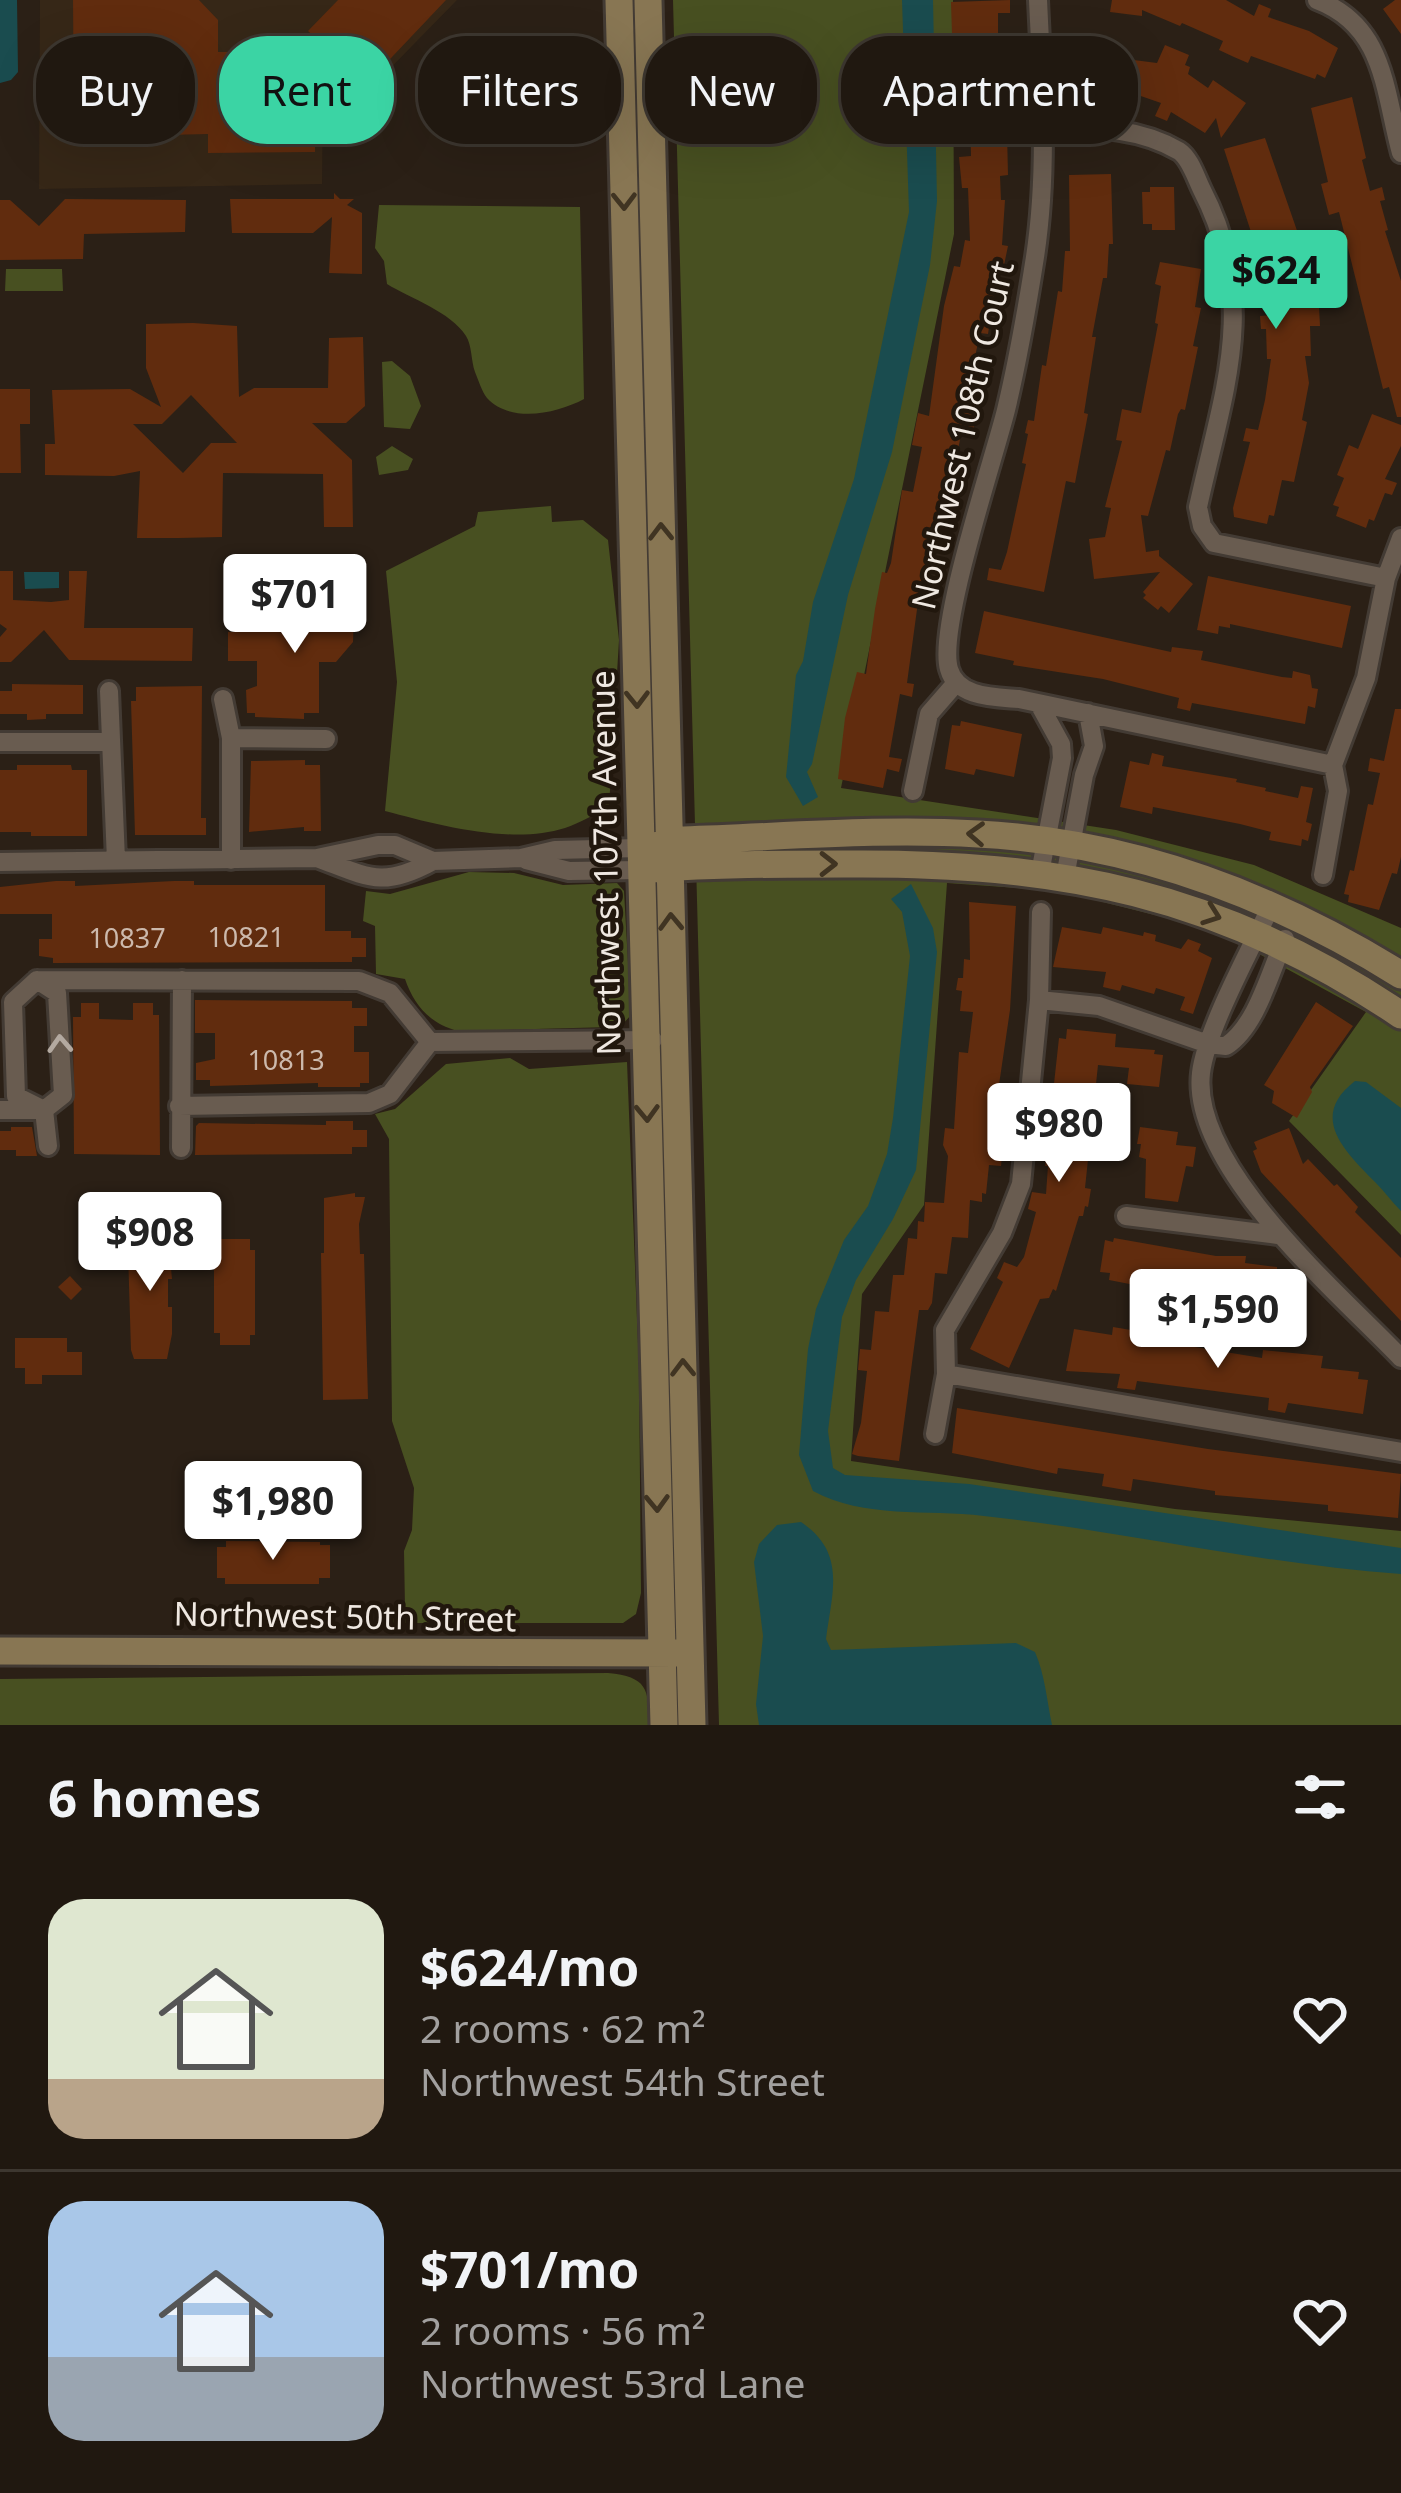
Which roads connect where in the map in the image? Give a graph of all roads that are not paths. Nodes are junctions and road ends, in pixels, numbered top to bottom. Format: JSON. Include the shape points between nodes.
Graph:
{"nodes":[{"id":1,"x":619,"y":0,"type":"edge"},
{"id":2,"x":648,"y":0,"type":"edge"},
{"id":3,"x":1038,"y":0,"type":"edge"},
{"id":4,"x":1317,"y":0,"type":"edge"},
{"id":5,"x":1039,"y":36,"type":"edge"},
{"id":6,"x":1138,"y":135,"type":"edge"},
{"id":7,"x":1042,"y":144,"type":"edge"},
{"id":8,"x":1401,"y":153,"type":"edge"},
{"id":9,"x":1401,"y":538,"type":"edge"},
{"id":10,"x":1386,"y":578,"type":"junction"},
{"id":11,"x":952,"y":675,"type":"junction"},
{"id":12,"x":109,"y":691,"type":"dead end"},
{"id":13,"x":223,"y":699,"type":"dead end"},
{"id":14,"x":1039,"y":704,"type":"junction"},
{"id":15,"x":1088,"y":713,"type":"junction"},
{"id":16,"x":1134,"y":724,"type":"junction"},
{"id":17,"x":232,"y":738,"type":"junction"},
{"id":18,"x":326,"y":740,"type":"dead end"},
{"id":19,"x":0,"y":742,"type":"edge"},
{"id":20,"x":110,"y":742,"type":"junction"},
{"id":21,"x":1062,"y":751,"type":"junction"},
{"id":22,"x":1091,"y":755,"type":"junction"},
{"id":23,"x":1333,"y":765,"type":"junction"},
{"id":24,"x":914,"y":791,"type":"dead end"},
{"id":25,"x":1058,"y":843,"type":"junction"},
{"id":26,"x":365,"y":846,"type":"junction"},
{"id":27,"x":669,"y":855,"type":"junction"},
{"id":28,"x":317,"y":858,"type":"junction"},
{"id":29,"x":640,"y":859,"type":"junction"},
{"id":30,"x":116,"y":860,"type":"junction"},
{"id":31,"x":232,"y":860,"type":"junction"},
{"id":32,"x":433,"y":861,"type":"junction"},
{"id":33,"x":0,"y":862,"type":"edge"},
{"id":34,"x":1052,"y":875,"type":"junction"},
{"id":35,"x":1323,"y":875,"type":"dead end"},
{"id":36,"x":364,"y":876,"type":"junction"},
{"id":37,"x":1284,"y":910,"type":"junction"},
{"id":38,"x":1042,"y":912,"type":"dead end"},
{"id":39,"x":1270,"y":939,"type":"junction"},
{"id":40,"x":1401,"y":975,"type":"edge"},
{"id":41,"x":38,"y":980,"type":"junction"},
{"id":42,"x":182,"y":980,"type":"junction"},
{"id":43,"x":1039,"y":1000,"type":"junction"},
{"id":44,"x":1229,"y":1000,"type":"junction"},
{"id":45,"x":1252,"y":1010,"type":"junction"},
{"id":46,"x":1401,"y":1015,"type":"edge"},
{"id":47,"x":674,"y":1039,"type":"junction"},
{"id":48,"x":645,"y":1040,"type":"junction"},
{"id":49,"x":430,"y":1042,"type":"junction"},
{"id":50,"x":1208,"y":1044,"type":"junction"},
{"id":51,"x":179,"y":1106,"type":"junction"},
{"id":52,"x":0,"y":1110,"type":"edge"},
{"id":53,"x":44,"y":1110,"type":"junction"},
{"id":54,"x":48,"y":1146,"type":"dead end"},
{"id":55,"x":181,"y":1148,"type":"dead end"},
{"id":56,"x":1126,"y":1216,"type":"dead end"},
{"id":57,"x":1278,"y":1235,"type":"junction"},
{"id":58,"x":1401,"y":1358,"type":"edge"},
{"id":59,"x":946,"y":1374,"type":"junction"},
{"id":60,"x":934,"y":1434,"type":"dead end"},
{"id":61,"x":1401,"y":1452,"type":"edge"},
{"id":62,"x":0,"y":1651,"type":"edge"},
{"id":63,"x":676,"y":1653,"type":"junction"},
{"id":64,"x":664,"y":1725,"type":"edge"},
{"id":65,"x":692,"y":1725,"type":"edge"}],
"edges":[{"from":1,"to":29,"type":"main road","name":"Northwest 107th Avenue","one_way":true},
{"from":27,"to":2,"type":"main road","name":"Northwest 107th Avenue","one_way":true},
{"from":3,"to":5,"type":"street","name":"Northwest 108th Court"},
{"from":4,"to":8,"type":"street","via":[[1355,20],[1374,52]]},
{"from":6,"to":10,"type":"street","via":[[1184,154],[1217,218],[1235,294],[1234,340],[1198,507],[1202,526],[1214,543]]},
{"from":7,"to":11,"type":"street","name":"Northwest 108th Court","via":[[1036,253],[1006,407],[948,627]]},
{"from":9,"to":10,"type":"street"},
{"from":10,"to":23,"type":"street","via":[[1366,678]]},
{"from":11,"to":14,"type":"street","via":[[976,695]]},
{"from":11,"to":24,"type":"street","via":[[929,713]]},
{"from":12,"to":20,"type":"street"},
{"from":13,"to":17,"type":"street"},
{"from":14,"to":15,"type":"street"},
{"from":14,"to":21,"type":"street"},
{"from":15,"to":16,"type":"street"},
{"from":15,"to":21,"type":"street"},
{"from":15,"to":22,"type":"street"},
{"from":16,"to":22,"type":"street"},
{"from":16,"to":23,"type":"street"},
{"from":17,"to":18,"type":"street"},
{"from":17,"to":31,"type":"street"},
{"from":19,"to":20,"type":"street"},
{"from":20,"to":30,"type":"street"},
{"from":21,"to":22,"type":"street"},
{"from":21,"to":25,"type":"street"},
{"from":22,"to":25,"type":"street"},
{"from":23,"to":35,"type":"street","via":[[1338,791]]},
{"from":25,"to":27,"type":"main road","one_way":true,"via":[[923,832]]},
{"from":25,"to":34,"type":"street"},
{"from":25,"to":37,"type":"main road","via":[[1162,866]]},
{"from":26,"to":28,"type":"street"},
{"from":26,"to":32,"type":"street","via":[[395,845]]},
{"from":26,"to":36,"type":"street"},
{"from":27,"to":29,"type":"main road"},
{"from":27,"to":34,"type":"main road","one_way":true,"via":[[930,862]]},
{"from":47,"to":27,"type":"main road","name":"Northwest 107th Avenue","one_way":true},
{"from":28,"to":31,"type":"street"},
{"from":28,"to":36,"type":"street"},
{"from":29,"to":32,"type":"street","via":[[569,871],[521,858]]},
{"from":29,"to":48,"type":"main road","name":"Northwest 107th Avenue"},
{"from":30,"to":31,"type":"street"},
{"from":30,"to":33,"type":"street"},
{"from":32,"to":36,"type":"street","via":[[390,880]]},
{"from":34,"to":39,"type":"main road","one_way":true,"via":[[1170,901]]},
{"from":37,"to":39,"type":"street"},
{"from":37,"to":40,"type":"main road"},
{"from":38,"to":43,"type":"street"},
{"from":39,"to":44,"type":"street"},
{"from":39,"to":45,"type":"street"},
{"from":39,"to":46,"type":"main road"},
{"from":41,"to":42,"type":"street"},
{"from":53,"to":41,"type":"street","one_way":true,"via":[[63,1095],[56,993]]},
{"from":41,"to":53,"type":"street","via":[[13,1002],[16,1096]]},
{"from":42,"to":49,"type":"street","via":[[359,981],[390,992]]},
{"from":42,"to":51,"type":"street"},
{"from":43,"to":50,"type":"street","via":[[1099,1006]]},
{"from":43,"to":59,"type":"street","via":[[1021,1184],[945,1330]]},
{"from":44,"to":45,"type":"street"},
{"from":44,"to":50,"type":"street"},
{"from":45,"to":50,"type":"street","via":[[1233,1042]]},
{"from":47,"to":48,"type":"street"},
{"from":63,"to":47,"type":"main road","name":"Northwest 107th Avenue","one_way":true},
{"from":48,"to":49,"type":"street"},
{"from":48,"to":63,"type":"main road","name":"Northwest 107th Avenue","one_way":true},
{"from":49,"to":51,"type":"street","via":[[390,1094],[368,1103]]},
{"from":50,"to":57,"type":"street","via":[[1202,1116]]},
{"from":51,"to":55,"type":"street"},
{"from":52,"to":53,"type":"street"},
{"from":53,"to":54,"type":"street"},
{"from":56,"to":57,"type":"street"},
{"from":57,"to":58,"type":"street"},
{"from":59,"to":60,"type":"street"},
{"from":59,"to":61,"type":"street"},
{"from":62,"to":63,"type":"main road","name":"Northwest 50th Street"},
{"from":63,"to":64,"type":"main road","name":"Northwest 107th Avenue"},
{"from":63,"to":65,"type":"main road","name":"Northwest 107th Avenue"}]}
